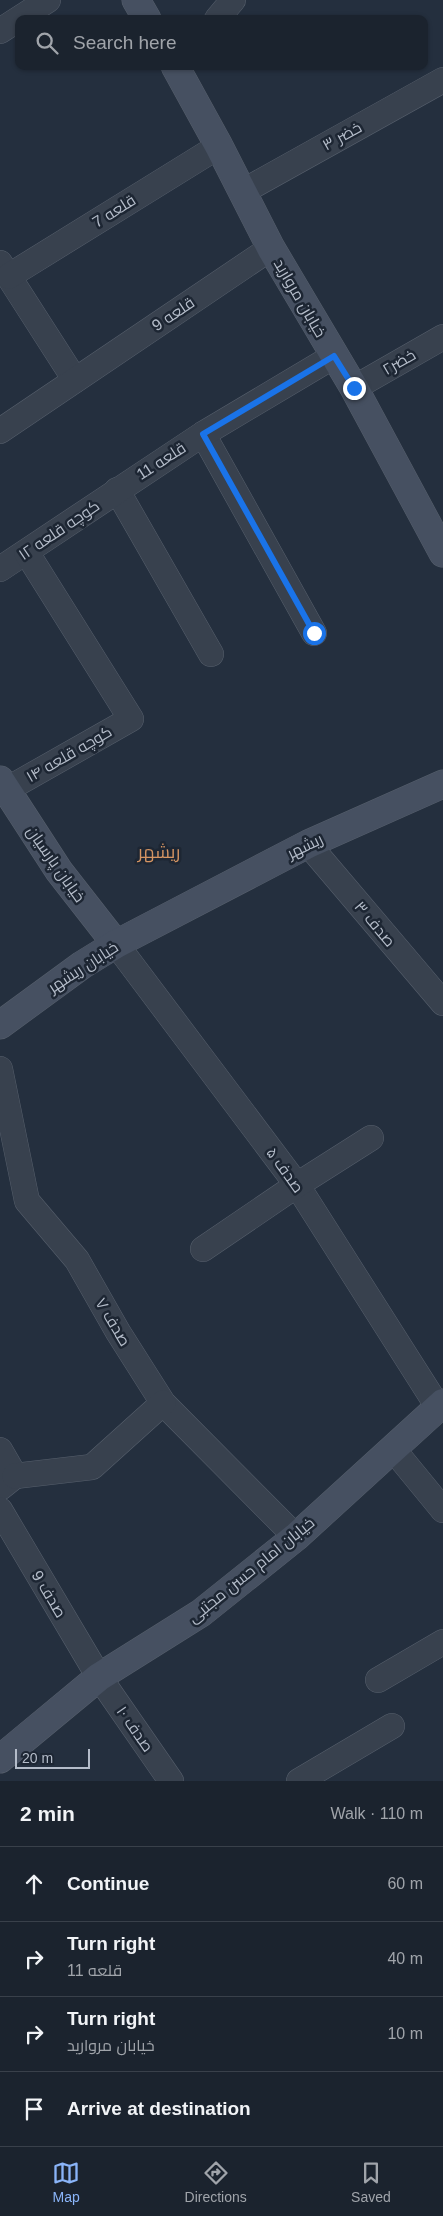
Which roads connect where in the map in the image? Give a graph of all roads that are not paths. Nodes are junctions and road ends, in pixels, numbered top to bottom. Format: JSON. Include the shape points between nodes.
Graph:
{"nodes":[{"id":1,"x":48,"y":0,"type":"edge"},
{"id":2,"x":136,"y":0,"type":"edge"},
{"id":3,"x":233,"y":0,"type":"edge"},
{"id":4,"x":25,"y":15,"type":"edge"},
{"id":5,"x":145,"y":15,"type":"edge"},
{"id":6,"x":220,"y":15,"type":"edge"},
{"id":7,"x":15,"y":21,"type":"edge"},
{"id":8,"x":0,"y":31,"type":"edge"},
{"id":9,"x":177,"y":70,"type":"edge"},
{"id":10,"x":443,"y":80,"type":"edge"},
{"id":11,"x":219,"y":146,"type":"junction"},
{"id":12,"x":242,"y":192,"type":"junction"},
{"id":13,"x":272,"y":248,"type":"junction"},
{"id":14,"x":5,"y":269,"type":"edge"},
{"id":15,"x":443,"y":337,"type":"edge"},
{"id":16,"x":334,"y":356,"type":"junction"},
{"id":17,"x":75,"y":380,"type":"junction"},
{"id":18,"x":354,"y":388,"type":"junction"},
{"id":19,"x":0,"y":431,"type":"edge"},
{"id":20,"x":203,"y":434,"type":"junction"},
{"id":21,"x":117,"y":490,"type":"junction"},
{"id":22,"x":27,"y":553,"type":"junction"},
{"id":23,"x":443,"y":553,"type":"edge"},
{"id":24,"x":0,"y":569,"type":"edge"},
{"id":25,"x":314,"y":633,"type":"dead end"},
{"id":26,"x":211,"y":654,"type":"dead end"},
{"id":27,"x":443,"y":784,"type":"edge"},
{"id":28,"x":3,"y":785,"type":"edge"},
{"id":29,"x":308,"y":844,"type":"junction"},
{"id":30,"x":171,"y":915,"type":"joint"},
{"id":31,"x":116,"y":944,"type":"junction"},
{"id":32,"x":443,"y":1003,"type":"edge"},
{"id":33,"x":0,"y":1025,"type":"edge"},
{"id":34,"x":0,"y":1070,"type":"edge"},
{"id":35,"x":371,"y":1138,"type":"dead end"},
{"id":36,"x":297,"y":1185,"type":"junction"},
{"id":37,"x":203,"y":1249,"type":"dead end"},
{"id":38,"x":163,"y":1402,"type":"junction"},
{"id":39,"x":441,"y":1405,"type":"edge"},
{"id":40,"x":393,"y":1449,"type":"junction"},
{"id":41,"x":0,"y":1450,"type":"edge"},
{"id":42,"x":8,"y":1482,"type":"edge"},
{"id":43,"x":0,"y":1510,"type":"edge"},
{"id":44,"x":443,"y":1510,"type":"edge"},
{"id":45,"x":296,"y":1537,"type":"junction"},
{"id":46,"x":443,"y":1642,"type":"edge"},
{"id":47,"x":99,"y":1677,"type":"junction"},
{"id":48,"x":378,"y":1680,"type":"dead end"},
{"id":49,"x":392,"y":1726,"type":"dead end"},
{"id":50,"x":0,"y":1759,"type":"edge"},
{"id":51,"x":171,"y":1781,"type":"edge"},
{"id":52,"x":300,"y":1781,"type":"edge"}],
"edges":[{"from":1,"to":4,"type":"street"},
{"from":2,"to":5,"type":"street"},
{"from":3,"to":6,"type":"street"},
{"from":7,"to":8,"type":"street"},
{"from":9,"to":11,"type":"street","name":"خیابان مروارید"},
{"from":10,"to":12,"type":"street","name":"خضر ۳"},
{"from":11,"to":12,"type":"street","name":"خیابان مروارید"},
{"from":11,"to":14,"type":"street","name":"قلعه 7"},
{"from":12,"to":13,"type":"street","name":"خیابان مروارید"},
{"from":13,"to":16,"type":"street","name":"خیابان مروارید"},
{"from":13,"to":17,"type":"street","name":"قلعه 9"},
{"from":14,"to":17,"type":"street"},
{"from":15,"to":18,"type":"street","name":"خضر۲"},
{"from":16,"to":18,"type":"street","name":"خیابان مروارید"},
{"from":16,"to":20,"type":"street","name":"قلعه 11"},
{"from":17,"to":19,"type":"street","name":"قلعه 9"},
{"from":18,"to":23,"type":"street","name":"خیابان مروارید"},
{"from":20,"to":21,"type":"street","name":"قلعه 11"},
{"from":20,"to":25,"type":"street"},
{"from":21,"to":22,"type":"street","name":"کوچه قلعه ۱۲"},
{"from":21,"to":26,"type":"street"},
{"from":22,"to":24,"type":"street","name":"کوچه قلعه ۱۲"},
{"from":22,"to":28,"type":"street","name":"کوچه قلعه ۱۴","via":[[131,719]]},
{"from":27,"to":29,"type":"street","name":"ریشهر"},
{"from":28,"to":31,"type":"street","name":"خیابان پارسیان","via":[[59,870]]},
{"from":29,"to":30,"type":"street","name":"ریشهر"},
{"from":29,"to":32,"type":"street","name":"صدف ۳"},
{"from":30,"to":31,"type":"street","name":"خیابان ریشهر"},
{"from":31,"to":33,"type":"street","name":"خیابان ریشهر"},
{"from":31,"to":36,"type":"street","name":"صدف ۵"},
{"from":34,"to":38,"type":"street","name":"صدف ۷","via":[[28,1201],[77,1260]]},
{"from":35,"to":36,"type":"street"},
{"from":36,"to":37,"type":"street"},
{"from":36,"to":39,"type":"street","name":"صدف ۵"},
{"from":38,"to":42,"type":"street","via":[[92,1467]]},
{"from":38,"to":45,"type":"street","name":"صدف ۷"},
{"from":39,"to":40,"type":"street","name":"خیابان امام حسن مجتبی"},
{"from":40,"to":44,"type":"street"},
{"from":40,"to":45,"type":"street","name":"خیابان امام حسن مجتبی"},
{"from":41,"to":42,"type":"street"},
{"from":43,"to":47,"type":"street","name":"صدف 9"},
{"from":45,"to":47,"type":"street","name":"خیابان امام حسن مجتبی","via":[[202,1613]]},
{"from":46,"to":48,"type":"street"},
{"from":47,"to":50,"type":"street","name":"خیابان امام حسن مجتبی"},
{"from":47,"to":51,"type":"street","name":"صدف ۱۰"},
{"from":49,"to":52,"type":"street"}]}
